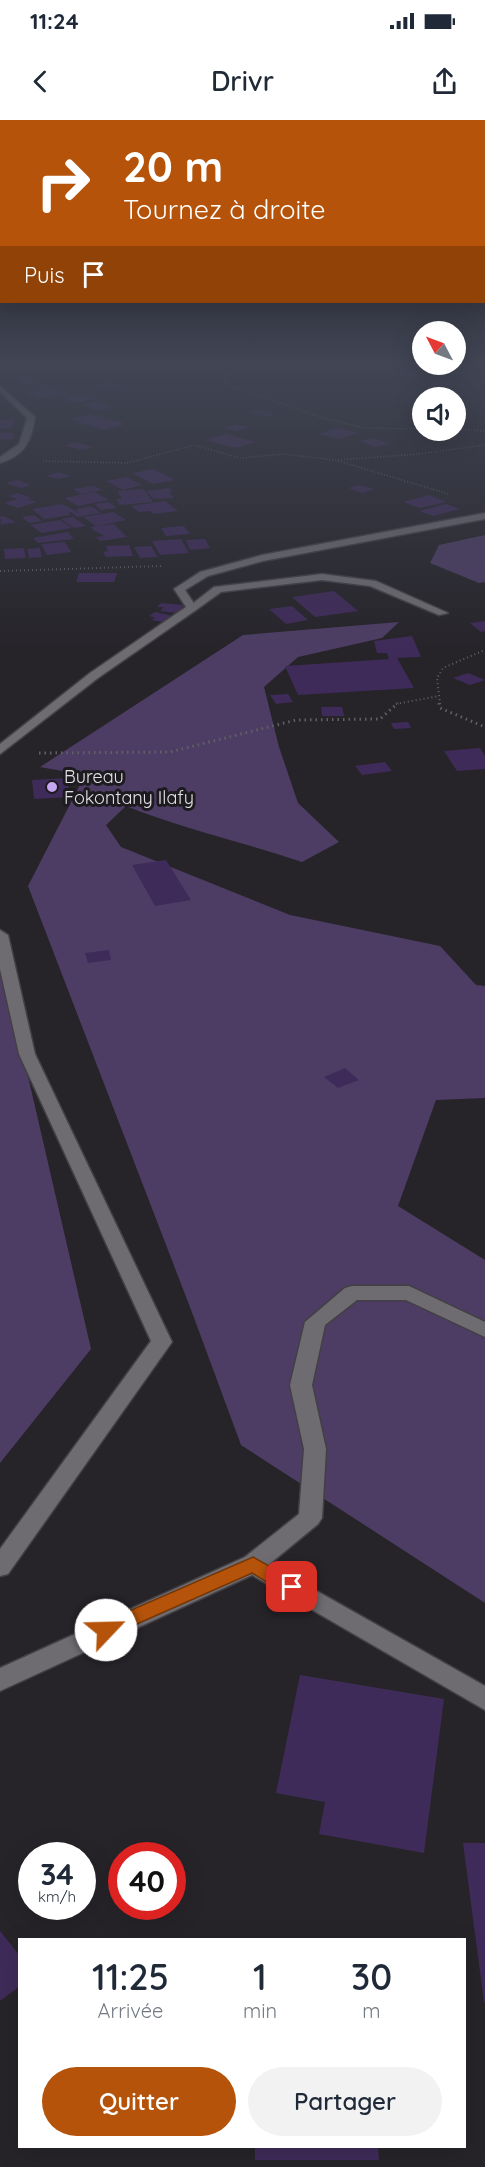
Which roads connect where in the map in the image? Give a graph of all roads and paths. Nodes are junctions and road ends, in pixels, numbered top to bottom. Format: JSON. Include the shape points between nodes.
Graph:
{"nodes":[{"id":1,"x":3,"y":460,"type":"edge"},
{"id":2,"x":140,"y":460,"type":"edge"},
{"id":3,"x":331,"y":460,"type":"edge"},
{"id":4,"x":334,"y":460,"type":"junction"},
{"id":5,"x":341,"y":460,"type":"edge"},
{"id":6,"x":452,"y":495,"type":"dead end"},
{"id":7,"x":485,"y":516,"type":"edge"},
{"id":8,"x":169,"y":566,"type":"dead end"},
{"id":9,"x":0,"y":571,"type":"edge"},
{"id":10,"x":192,"y":608,"type":"junction"},
{"id":11,"x":443,"y":613,"type":"dead end"},
{"id":12,"x":485,"y":650,"type":"edge"},
{"id":13,"x":439,"y":696,"type":"junction"},
{"id":14,"x":485,"y":728,"type":"edge"},
{"id":15,"x":0,"y":750,"type":"edge"},
{"id":16,"x":30,"y":754,"type":"dead end"},
{"id":17,"x":0,"y":935,"type":"edge"},
{"id":18,"x":485,"y":1330,"type":"edge"},
{"id":19,"x":253,"y":1564,"type":"junction"},
{"id":20,"x":0,"y":1567,"type":"edge"},
{"id":21,"x":0,"y":1680,"type":"edge"},
{"id":22,"x":485,"y":1699,"type":"edge"}],
"edges":[{"from":1,"to":2,"type":"path","via":[[127,463]]},
{"from":3,"to":4,"type":"path"},
{"from":4,"to":5,"type":"path"},
{"from":4,"to":6,"type":"path"},
{"from":7,"to":10,"type":"street","via":[[262,558],[204,574],[179,589]]},
{"from":8,"to":9,"type":"path"},
{"from":10,"to":11,"type":"street","via":[[218,590],[322,577],[372,583]]},
{"from":10,"to":15,"type":"street","via":[[108,664]]},
{"from":12,"to":13,"type":"path","via":[[443,668],[437,678]]},
{"from":13,"to":14,"type":"path","via":[[440,708]]},
{"from":13,"to":16,"type":"path","via":[[399,702],[380,719],[296,720],[170,752]]},
{"from":17,"to":20,"type":"street","via":[[27,1054],[162,1342]]},
{"from":18,"to":19,"type":"street","via":[[409,1293],[352,1293],[315,1322],[301,1385],[315,1449],[310,1518]]},
{"from":19,"to":21,"type":"street"},
{"from":19,"to":22,"type":"street"}]}
